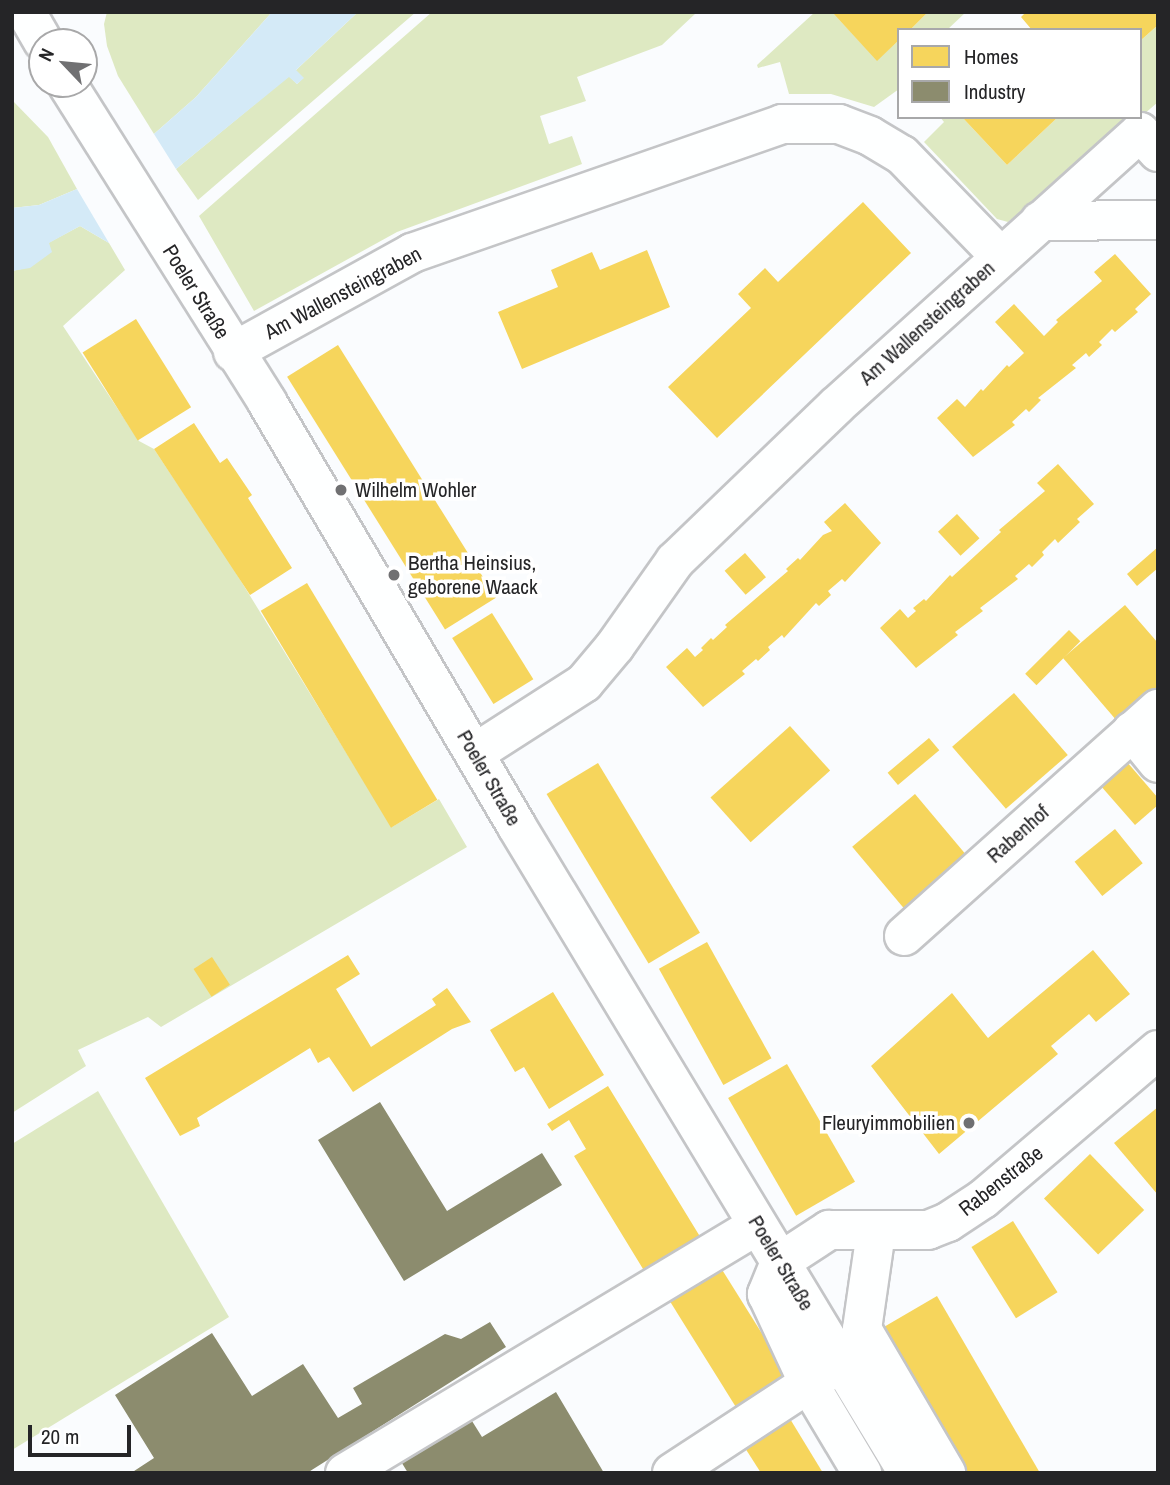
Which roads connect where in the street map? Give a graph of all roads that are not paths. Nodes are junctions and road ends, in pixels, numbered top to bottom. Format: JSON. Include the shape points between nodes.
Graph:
{"nodes":[{"id":1,"x":26,"y":12,"type":"edge"},
{"id":2,"x":35,"y":28,"type":"edge"},
{"id":3,"x":75,"y":98,"type":"edge"},
{"id":4,"x":1158,"y":152,"type":"edge"},
{"id":5,"x":1158,"y":220,"type":"edge"},
{"id":6,"x":1040,"y":222,"type":"junction"},
{"id":7,"x":1000,"y":257,"type":"junction"},
{"id":8,"x":233,"y":352,"type":"junction"},
{"id":9,"x":1145,"y":720,"type":"edge"},
{"id":10,"x":475,"y":753,"type":"junction"},
{"id":11,"x":1158,"y":763,"type":"edge"},
{"id":12,"x":904,"y":936,"type":"dead end"},
{"id":13,"x":1158,"y":1050,"type":"edge"},
{"id":14,"x":757,"y":1225,"type":"junction"},
{"id":15,"x":876,"y":1232,"type":"junction"},
{"id":16,"x":780,"y":1262,"type":"junction"},
{"id":17,"x":842,"y":1362,"type":"junction"},
{"id":18,"x":809,"y":1384,"type":"junction"},
{"id":19,"x":345,"y":1473,"type":"edge"},
{"id":20,"x":672,"y":1473,"type":"edge"},
{"id":21,"x":862,"y":1473,"type":"edge"},
{"id":22,"x":908,"y":1473,"type":"edge"},
{"id":23,"x":946,"y":1473,"type":"edge"}],
"edges":[{"from":1,"to":2,"type":"street"},
{"from":3,"to":8,"type":"street","name":"Poeler Straße"},
{"from":4,"to":6,"type":"street","via":[[1140,132]]},
{"from":5,"to":6,"type":"street"},
{"from":6,"to":7,"type":"street"},
{"from":7,"to":8,"type":"street","name":"Am Wallensteingraben","via":[[902,155],[839,124],[782,124],[412,253]]},
{"from":7,"to":10,"type":"street","name":"Am Wallensteingraben","via":[[675,561],[584,683]]},
{"from":8,"to":10,"type":"street","name":"Poeler Straße"},
{"from":9,"to":11,"type":"street","name":"Rabenhof"},
{"from":9,"to":12,"type":"street","name":"Rabenhof"},
{"from":10,"to":14,"type":"street","name":"Poeler Straße"},
{"from":13,"to":15,"type":"street","name":"Rabenstraße","via":[[983,1199],[948,1222],[928,1230]]},
{"from":14,"to":16,"type":"street","name":"Poeler Straße"},
{"from":14,"to":19,"type":"street"},
{"from":15,"to":16,"type":"street","name":"Rabenstraße","via":[[828,1230]]},
{"from":15,"to":23,"type":"street","via":[[862,1329]]},
{"from":16,"to":17,"type":"street","name":"Poeler Straße"},
{"from":16,"to":18,"type":"street","via":[[767,1294]]},
{"from":17,"to":18,"type":"street"},
{"from":17,"to":22,"type":"street","name":"Poeler Straße"},
{"from":18,"to":20,"type":"street"},
{"from":18,"to":21,"type":"street"}]}
